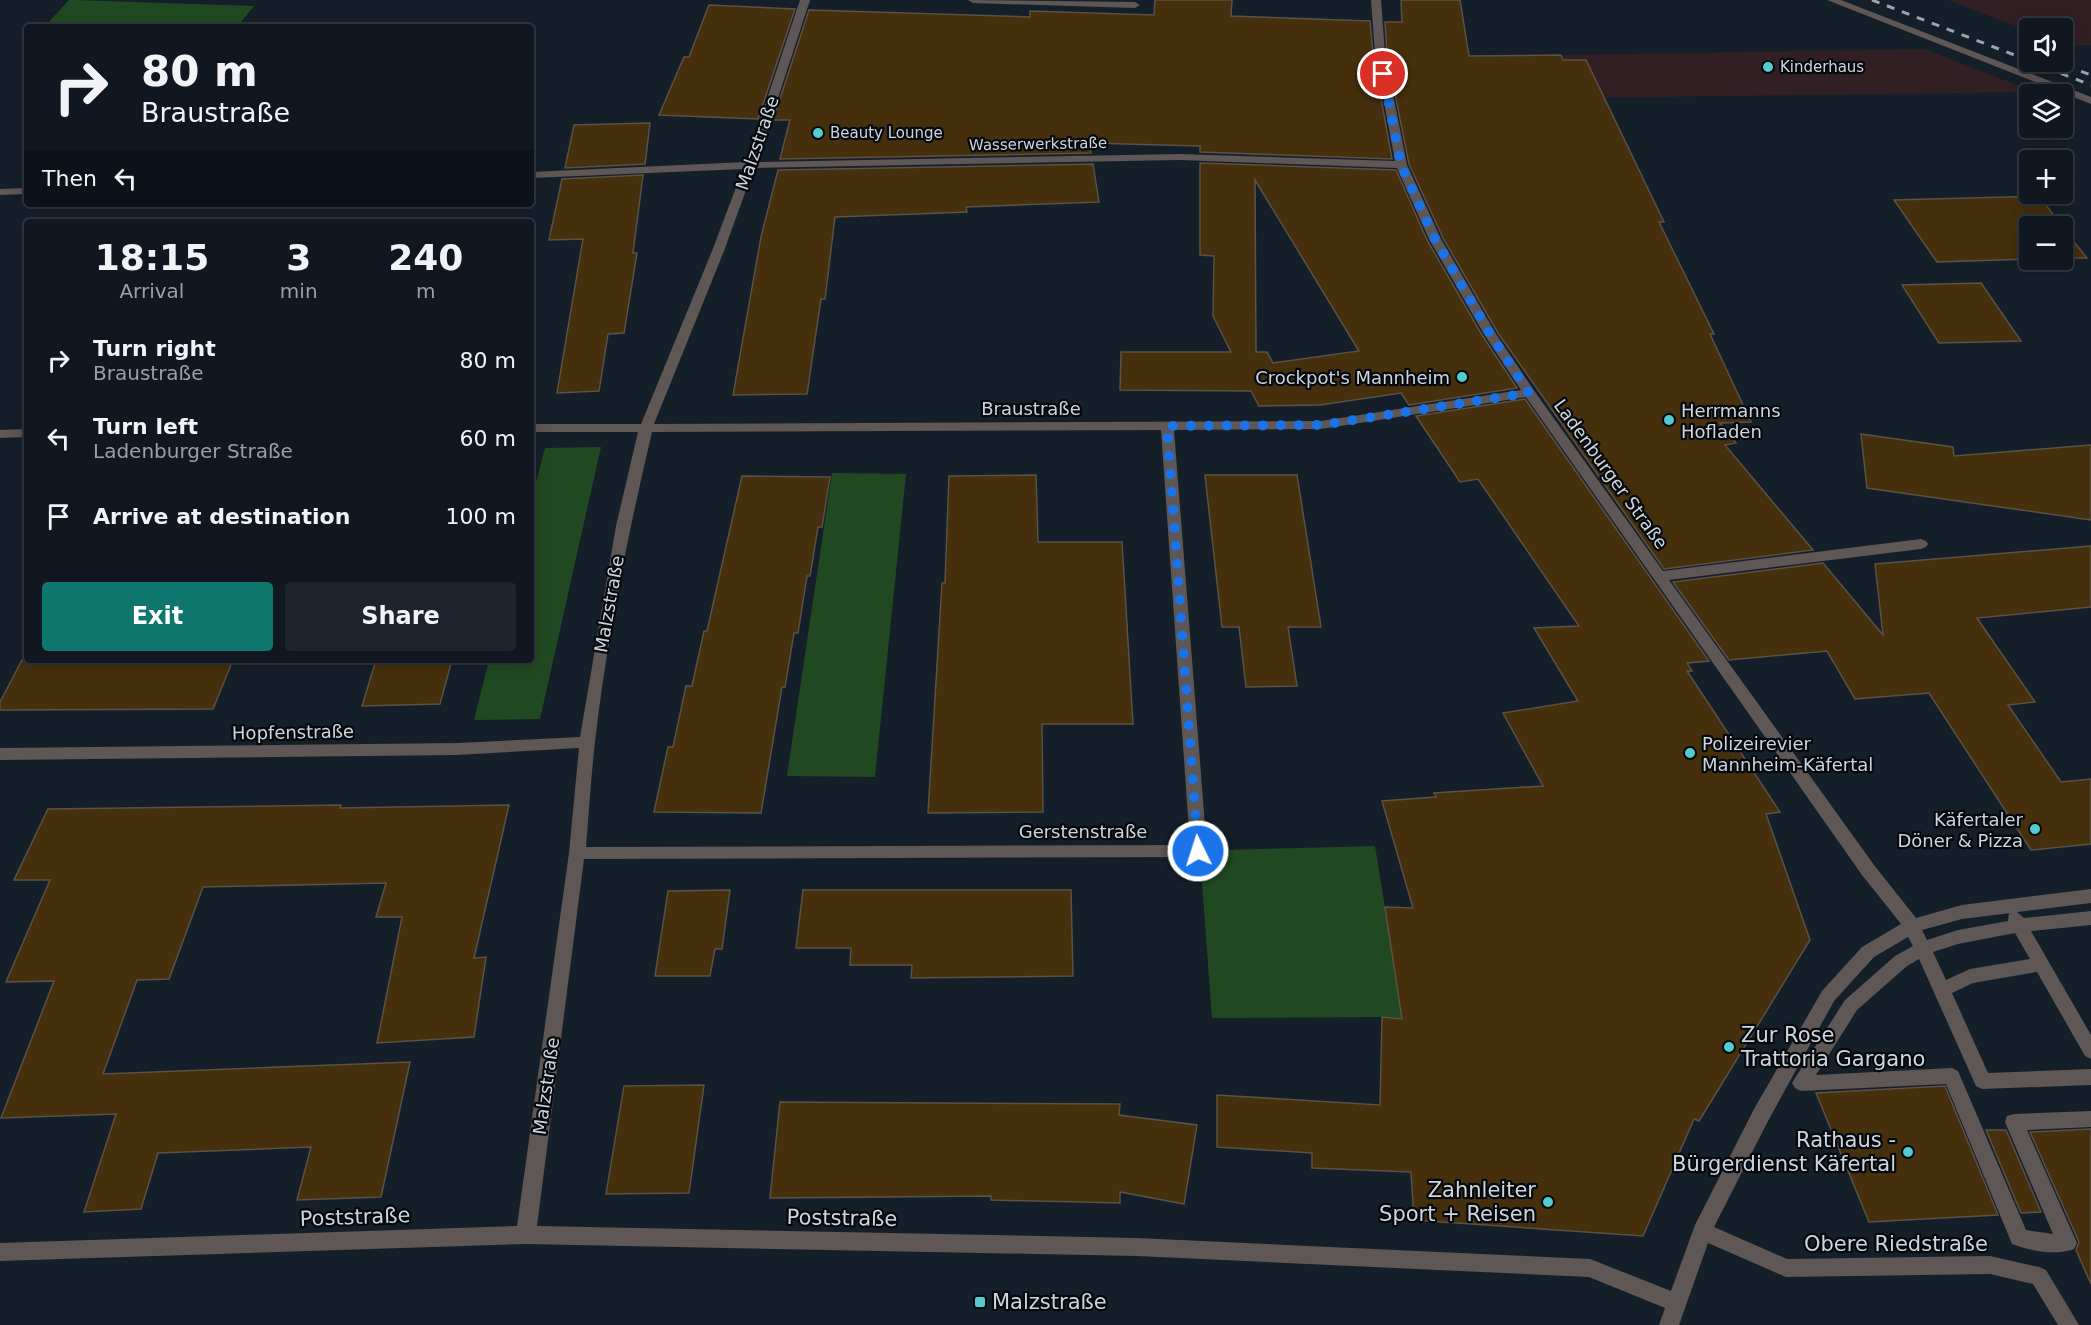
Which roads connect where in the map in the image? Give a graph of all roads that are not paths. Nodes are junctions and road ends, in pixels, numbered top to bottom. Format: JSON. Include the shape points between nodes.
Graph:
{"nodes":[{"id":1,"x":805,"y":0,"type":"edge"},
{"id":2,"x":974,"y":0,"type":"edge"},
{"id":3,"x":1376,"y":0,"type":"edge"},
{"id":4,"x":1832,"y":0,"type":"edge"},
{"id":5,"x":1135,"y":5,"type":"dead end"},
{"id":6,"x":2091,"y":101,"type":"edge"},
{"id":7,"x":750,"y":165,"type":"junction"},
{"id":8,"x":1401,"y":165,"type":"junction"},
{"id":9,"x":534,"y":175,"type":"edge"},
{"id":10,"x":24,"y":191,"type":"edge"},
{"id":11,"x":0,"y":192,"type":"edge"},
{"id":12,"x":1529,"y":393,"type":"junction"},
{"id":13,"x":1167,"y":426,"type":"junction"},
{"id":14,"x":646,"y":427,"type":"junction"},
{"id":15,"x":534,"y":428,"type":"edge"},
{"id":16,"x":0,"y":434,"type":"edge"},
{"id":17,"x":24,"y":434,"type":"edge"},
{"id":18,"x":1921,"y":544,"type":"dead end"},
{"id":19,"x":1659,"y":576,"type":"junction"},
{"id":20,"x":587,"y":742,"type":"junction"},
{"id":21,"x":0,"y":754,"type":"edge"},
{"id":22,"x":578,"y":853,"type":"junction"},
{"id":23,"x":2091,"y":896,"type":"edge"},
{"id":24,"x":2008,"y":906,"type":"junction"},
{"id":25,"x":2091,"y":918,"type":"edge"},
{"id":26,"x":2020,"y":925,"type":"junction"},
{"id":27,"x":1912,"y":926,"type":"junction"},
{"id":28,"x":1923,"y":948,"type":"junction"},
{"id":29,"x":2042,"y":964,"type":"junction"},
{"id":30,"x":1942,"y":990,"type":"junction"},
{"id":31,"x":2091,"y":1051,"type":"edge"},
{"id":32,"x":2091,"y":1077,"type":"edge"},
{"id":33,"x":2091,"y":1119,"type":"edge"},
{"id":34,"x":1702,"y":1232,"type":"junction"},
{"id":35,"x":526,"y":1235,"type":"junction"},
{"id":36,"x":0,"y":1252,"type":"edge"},
{"id":37,"x":1676,"y":1303,"type":"junction"},
{"id":38,"x":1669,"y":1325,"type":"edge"},
{"id":39,"x":2069,"y":1325,"type":"edge"}],
"edges":[{"from":1,"to":7,"type":"street","name":"Malzstraße"},
{"from":2,"to":5,"type":"street"},
{"from":3,"to":8,"type":"street","name":"Ladenburger Straße","via":[[1380,54]]},
{"from":4,"to":6,"type":"street"},
{"from":7,"to":8,"type":"street","name":"Wasserwerkstraße","via":[[1179,157]]},
{"from":7,"to":9,"type":"street","name":"Wasserwerkstraße"},
{"from":7,"to":14,"type":"street","name":"Malzstraße"},
{"from":8,"to":12,"type":"street","name":"Ladenburger Straße","via":[[1435,239]]},
{"from":10,"to":11,"type":"street"},
{"from":12,"to":13,"type":"street","name":"Braustraße","via":[[1321,425]]},
{"from":12,"to":19,"type":"street","name":"Ladenburger Straße"},
{"from":13,"to":14,"type":"street","name":"Braustraße"},
{"from":13,"to":22,"type":"street","name":"Gerstenstraße","via":[[1198,851]]},
{"from":14,"to":15,"type":"street","name":"Braustraße"},
{"from":14,"to":20,"type":"street","name":"Malzstraße","via":[[619,548]]},
{"from":16,"to":17,"type":"street"},
{"from":18,"to":19,"type":"street"},
{"from":19,"to":27,"type":"street","name":"Ladenburger Straße"},
{"from":20,"to":21,"type":"street","name":"Hopfenstraße","via":[[457,749]]},
{"from":20,"to":22,"type":"street","name":"Malzstraße"},
{"from":22,"to":35,"type":"street","name":"Malzstraße"},
{"from":23,"to":24,"type":"street"},
{"from":24,"to":26,"type":"street"},
{"from":24,"to":27,"type":"street","via":[[1962,912]]},
{"from":25,"to":26,"type":"street"},
{"from":26,"to":28,"type":"street"},
{"from":26,"to":29,"type":"street"},
{"from":27,"to":28,"type":"street","name":"Ladenburger Straße"},
{"from":27,"to":34,"type":"street","via":[[1868,951],[1828,996],[1761,1115]]},
{"from":28,"to":30,"type":"street","name":"Ladenburger Straße"},
{"from":28,"to":33,"type":"street","via":[[1901,961],[1851,1005],[1802,1083],[1952,1076],[2019,1238],[2040,1242],[2067,1243],[2014,1122]]},
{"from":29,"to":30,"type":"street","via":[[1970,976]]},
{"from":29,"to":31,"type":"street"},
{"from":30,"to":32,"type":"street","name":"Ladenburger Straße","via":[[1982,1082]]},
{"from":34,"to":37,"type":"street"},
{"from":34,"to":39,"type":"street","name":"Obere Riedstraße","via":[[1786,1268],[1990,1265],[2039,1276]]},
{"from":35,"to":36,"type":"street","name":"Poststraße"},
{"from":35,"to":37,"type":"street","name":"Poststraße","via":[[1137,1247],[1590,1268]]},
{"from":37,"to":38,"type":"street"}]}
